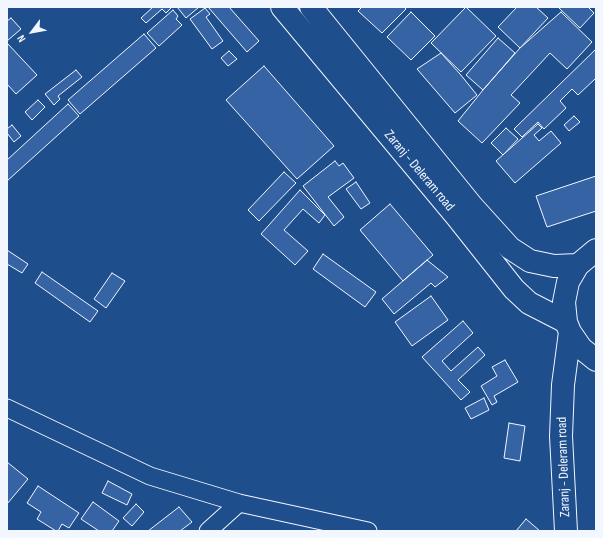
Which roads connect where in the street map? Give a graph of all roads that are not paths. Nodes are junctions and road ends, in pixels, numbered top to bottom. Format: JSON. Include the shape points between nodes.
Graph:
{"nodes":[{"id":1,"x":282,"y":7,"type":"edge"},
{"id":2,"x":311,"y":7,"type":"edge"},
{"id":3,"x":596,"y":250,"type":"edge"},
{"id":4,"x":578,"y":265,"type":"junction"},
{"id":5,"x":568,"y":327,"type":"junction"},
{"id":6,"x":596,"y":360,"type":"edge"},
{"id":7,"x":7,"y":408,"type":"edge"},
{"id":8,"x":239,"y":503,"type":"junction"},
{"id":9,"x":208,"y":531,"type":"edge"},
{"id":10,"x":368,"y":531,"type":"edge"},
{"id":11,"x":566,"y":531,"type":"edge"}],
"edges":[{"from":1,"to":5,"type":"highway","name":"Zaranj - Deleram road","via":[[514,288],[529,303]]},
{"from":2,"to":4,"type":"highway","name":"Zaranj - Deleram road","via":[[472,206],[510,248],[530,261],[554,266]]},
{"from":3,"to":4,"type":"highway"},
{"from":4,"to":5,"type":"highway","via":[[568,282],[564,302]]},
{"from":5,"to":6,"type":"highway","via":[[580,348]]},
{"from":5,"to":11,"type":"highway","name":"Zaranj - Deleram road","via":[[561,436]]},
{"from":7,"to":8,"type":"street","via":[[150,476]]},
{"from":8,"to":9,"type":"street"},
{"from":8,"to":10,"type":"street"}]}
